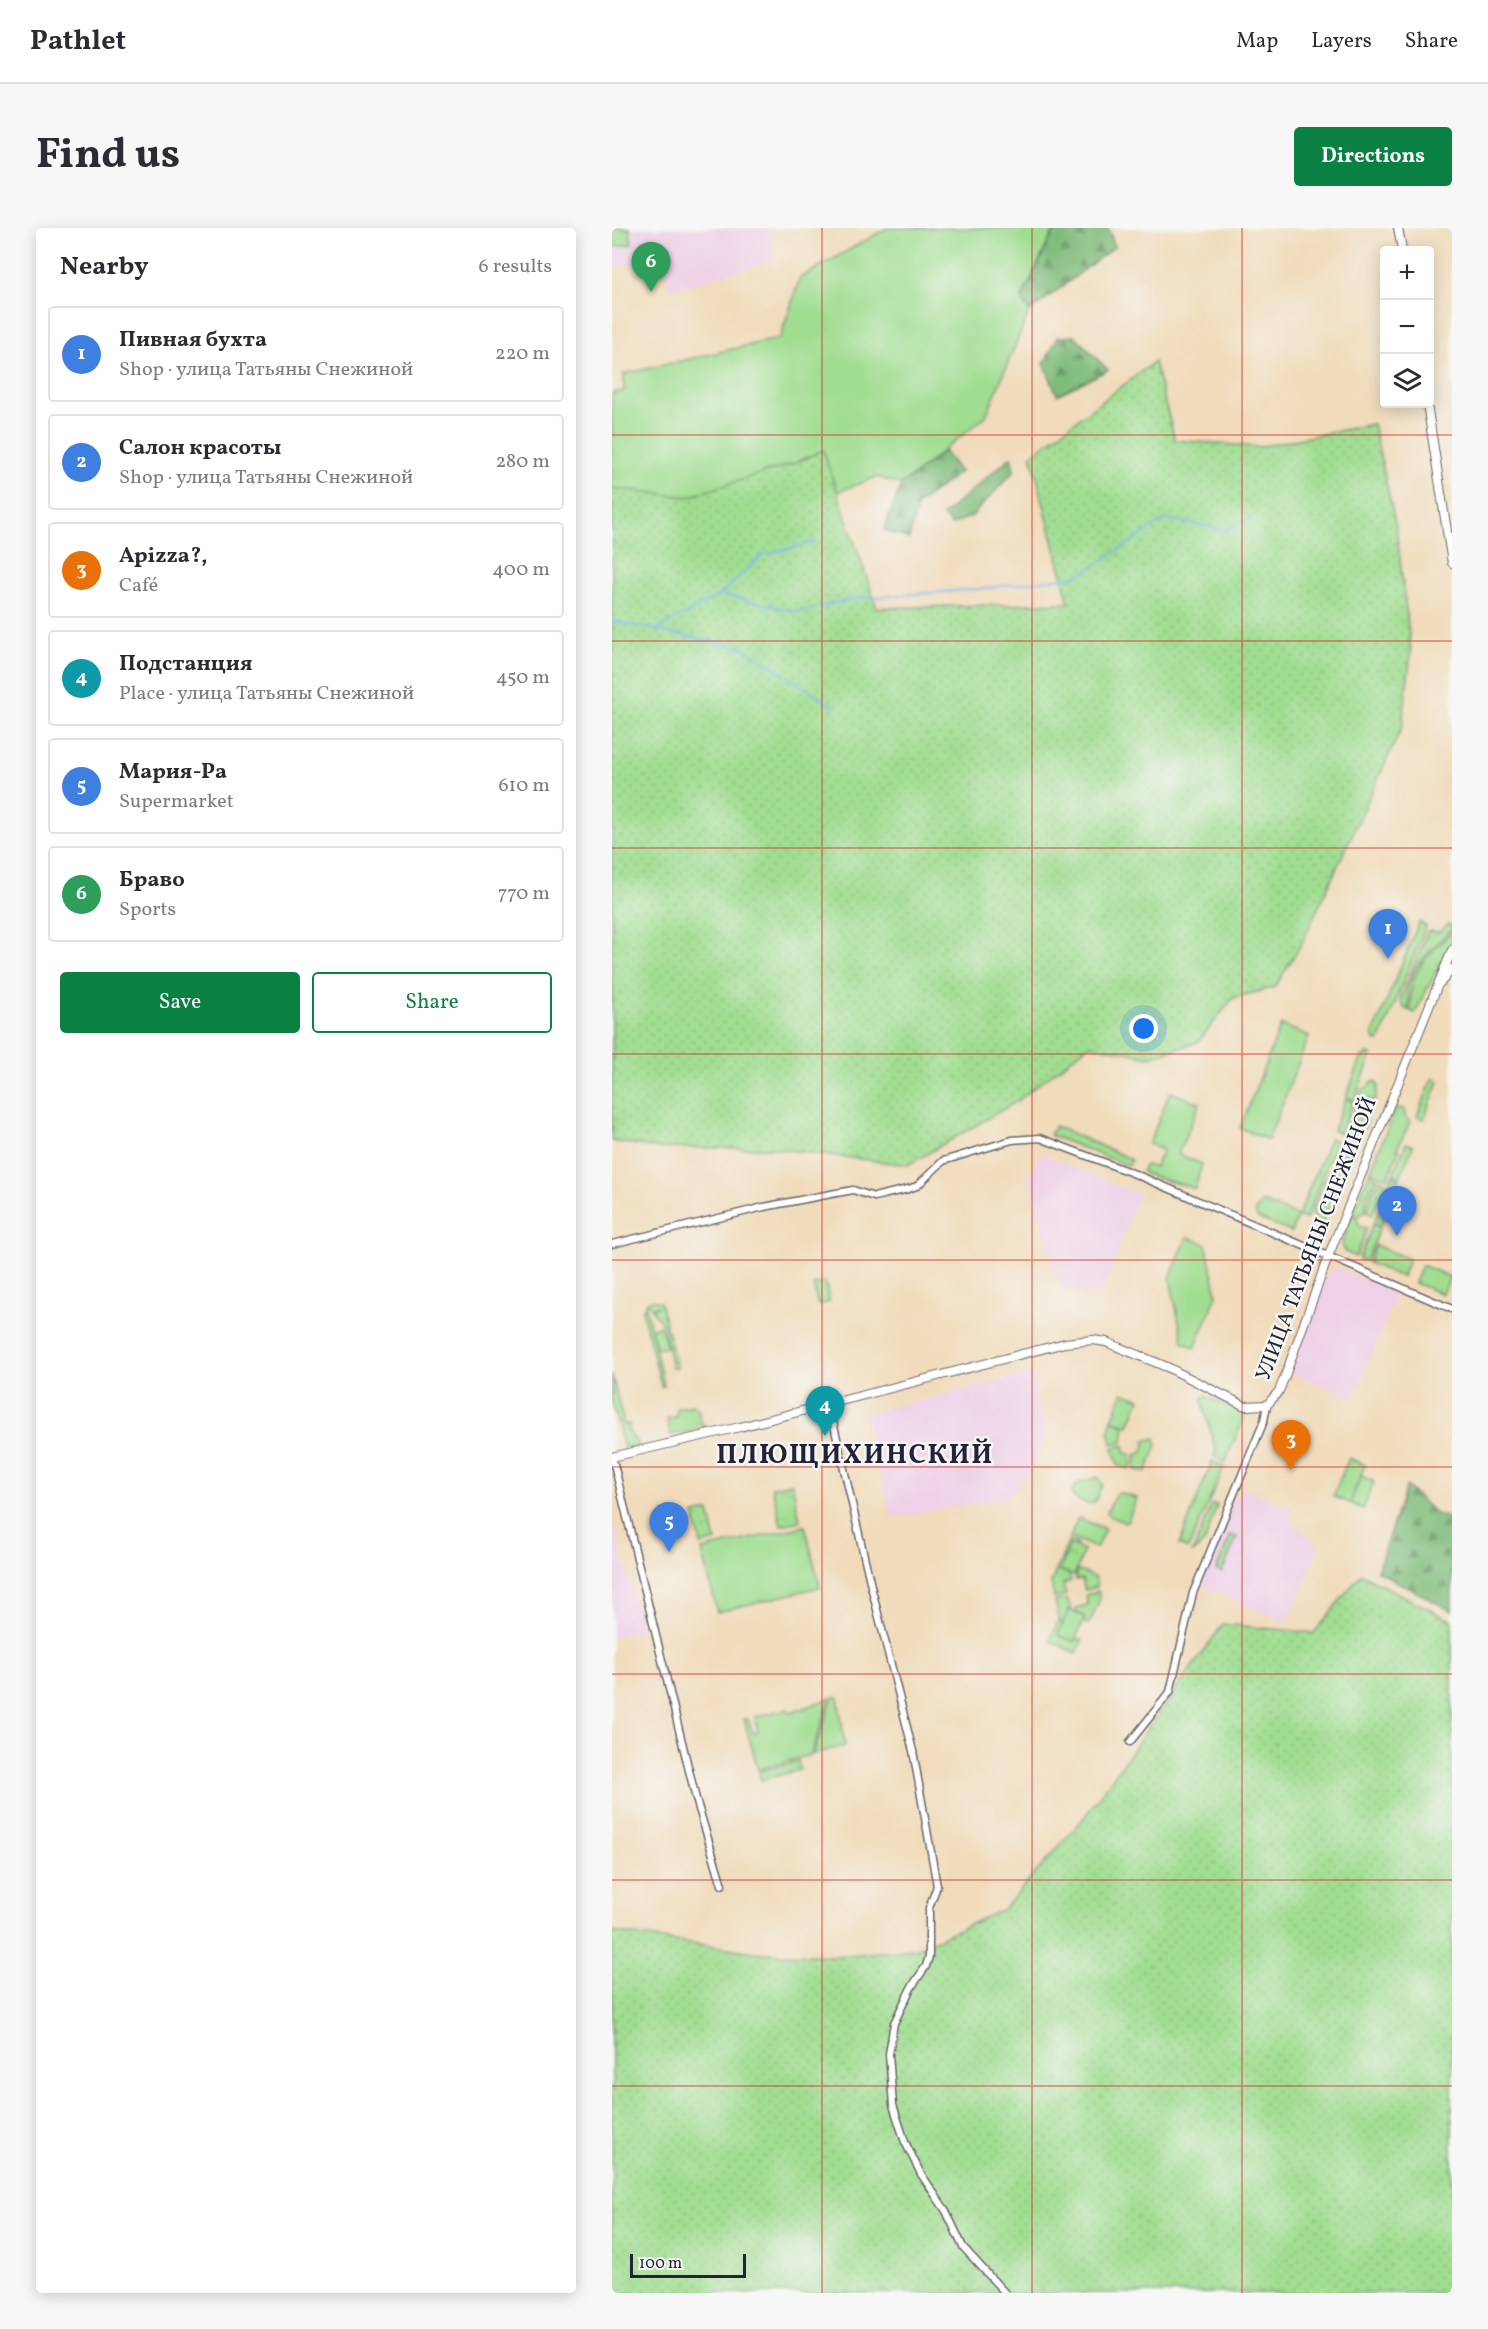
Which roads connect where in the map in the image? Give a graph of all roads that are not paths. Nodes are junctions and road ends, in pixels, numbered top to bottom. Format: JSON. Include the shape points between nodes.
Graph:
{"nodes":[{"id":1,"x":1398,"y":228,"type":"edge"},
{"id":2,"x":1401,"y":246,"type":"edge"},
{"id":3,"x":1428,"y":408,"type":"edge"},
{"id":4,"x":1452,"y":563,"type":"edge"},
{"id":5,"x":1452,"y":950,"type":"edge"},
{"id":6,"x":1452,"y":969,"type":"edge"},
{"id":7,"x":1438,"y":985,"type":"junction"},
{"id":8,"x":612,"y":1244,"type":"edge"},
{"id":9,"x":1328,"y":1257,"type":"junction"},
{"id":10,"x":1452,"y":1309,"type":"edge"},
{"id":11,"x":829,"y":1404,"type":"junction"},
{"id":12,"x":1267,"y":1405,"type":"junction"},
{"id":13,"x":612,"y":1456,"type":"edge"},
{"id":14,"x":1130,"y":1742,"type":"dead end"},
{"id":15,"x":722,"y":1885,"type":"dead end"},
{"id":16,"x":1005,"y":2293,"type":"edge"}],
"edges":[{"from":1,"to":2,"type":"street"},
{"from":3,"to":4,"type":"street"},
{"from":5,"to":7,"type":"street","name":"УЛИЦА ТАТЬЯНЫ СНЕЖИНОЙ"},
{"from":6,"to":7,"type":"street","name":"УЛИЦА ТАТЬЯНЫ СНЕЖИНОЙ"},
{"from":7,"to":9,"type":"street","name":"УЛИЦА ТАТЬЯНЫ СНЕЖИНОЙ"},
{"from":8,"to":9,"type":"street","via":[[831,1194],[853,1190],[874,1197],[896,1192],[917,1186],[943,1161],[1012,1140],[1040,1138],[1135,1174]]},
{"from":9,"to":10,"type":"street"},
{"from":9,"to":12,"type":"street","name":"УЛИЦА ТАТЬЯНЫ СНЕЖИНОЙ","via":[[1282,1383]]},
{"from":11,"to":12,"type":"street","name":"УЛИЦА ТАТЬЯНЫ СНЕЖИНОЙ","via":[[1065,1343],[1093,1340],[1167,1367],[1245,1406]]},
{"from":11,"to":13,"type":"street","name":"УЛИЦА ТАТЬЯНЫ СНЕЖИНОЙ"},
{"from":11,"to":16,"type":"street","via":[[913,1751],[937,1886],[929,1908],[929,1956],[894,2023],[889,2054],[893,2105],[905,2142],[963,2247]]},
{"from":12,"to":14,"type":"street","via":[[1264,1421],[1193,1593],[1170,1692]]},
{"from":13,"to":15,"type":"street","via":[[696,1799]]}]}
